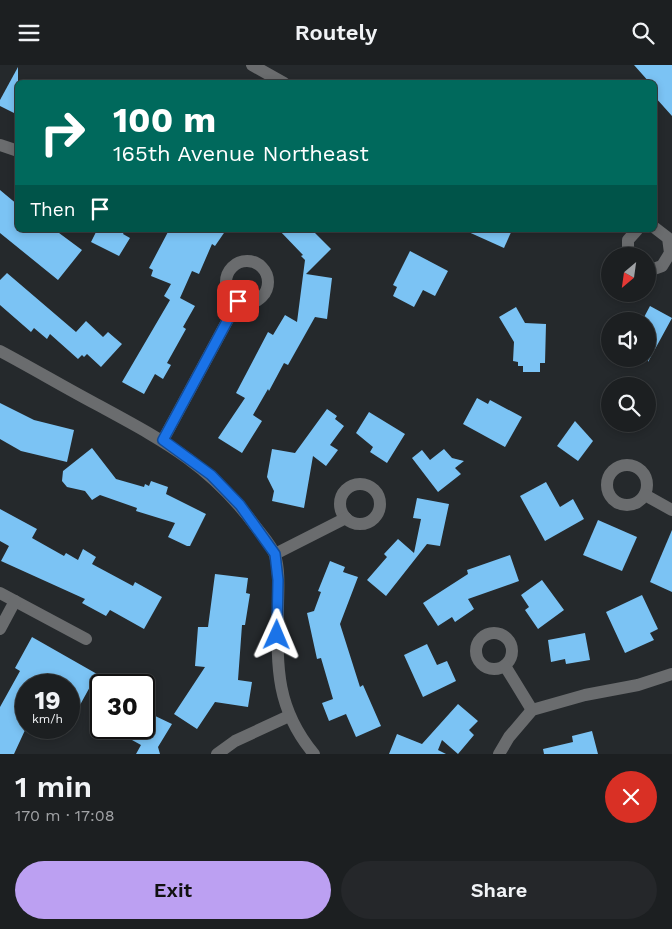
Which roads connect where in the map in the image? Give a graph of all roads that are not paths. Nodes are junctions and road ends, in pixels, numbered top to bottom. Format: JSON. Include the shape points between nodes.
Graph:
{"nodes":[{"id":1,"x":252,"y":65,"type":"edge"},
{"id":2,"x":279,"y":80,"type":"edge"},
{"id":3,"x":0,"y":145,"type":"edge"},
{"id":4,"x":15,"y":150,"type":"edge"},
{"id":5,"x":657,"y":230,"type":"edge"},
{"id":6,"x":635,"y":232,"type":"edge"},
{"id":7,"x":628,"y":247,"type":"edge"},
{"id":8,"x":670,"y":262,"type":"edge"},
{"id":9,"x":656,"y":270,"type":"edge"},
{"id":10,"x":238,"y":301,"type":"dead end"},
{"id":11,"x":0,"y":351,"type":"edge"},
{"id":12,"x":163,"y":440,"type":"junction"},
{"id":13,"x":645,"y":495,"type":"dead end"},
{"id":14,"x":672,"y":510,"type":"edge"},
{"id":15,"x":346,"y":518,"type":"dead end"},
{"id":16,"x":275,"y":554,"type":"junction"},
{"id":17,"x":0,"y":593,"type":"edge"},
{"id":18,"x":15,"y":601,"type":"junction"},
{"id":19,"x":0,"y":629,"type":"edge"},
{"id":20,"x":86,"y":639,"type":"dead end"},
{"id":21,"x":505,"y":666,"type":"dead end"},
{"id":22,"x":672,"y":674,"type":"edge"},
{"id":23,"x":532,"y":710,"type":"junction"},
{"id":24,"x":289,"y":716,"type":"junction"},
{"id":25,"x":217,"y":754,"type":"edge"},
{"id":26,"x":314,"y":754,"type":"edge"},
{"id":27,"x":499,"y":754,"type":"edge"}],
"edges":[{"from":1,"to":2,"type":"street"},
{"from":3,"to":4,"type":"street"},
{"from":5,"to":8,"type":"street","via":[[668,238]]},
{"from":6,"to":7,"type":"street","via":[[628,240]]},
{"from":8,"to":9,"type":"street"},
{"from":10,"to":12,"type":"street"},
{"from":11,"to":12,"type":"street"},
{"from":12,"to":16,"type":"street","via":[[211,475],[240,505]]},
{"from":13,"to":14,"type":"street"},
{"from":15,"to":16,"type":"street"},
{"from":16,"to":24,"type":"street","via":[[280,681]]},
{"from":17,"to":18,"type":"street"},
{"from":18,"to":19,"type":"street"},
{"from":18,"to":20,"type":"street"},
{"from":21,"to":23,"type":"street"},
{"from":22,"to":23,"type":"street"},
{"from":23,"to":27,"type":"street"},
{"from":24,"to":25,"type":"street","via":[[236,741]]},
{"from":24,"to":26,"type":"street","via":[[297,733]]}]}
